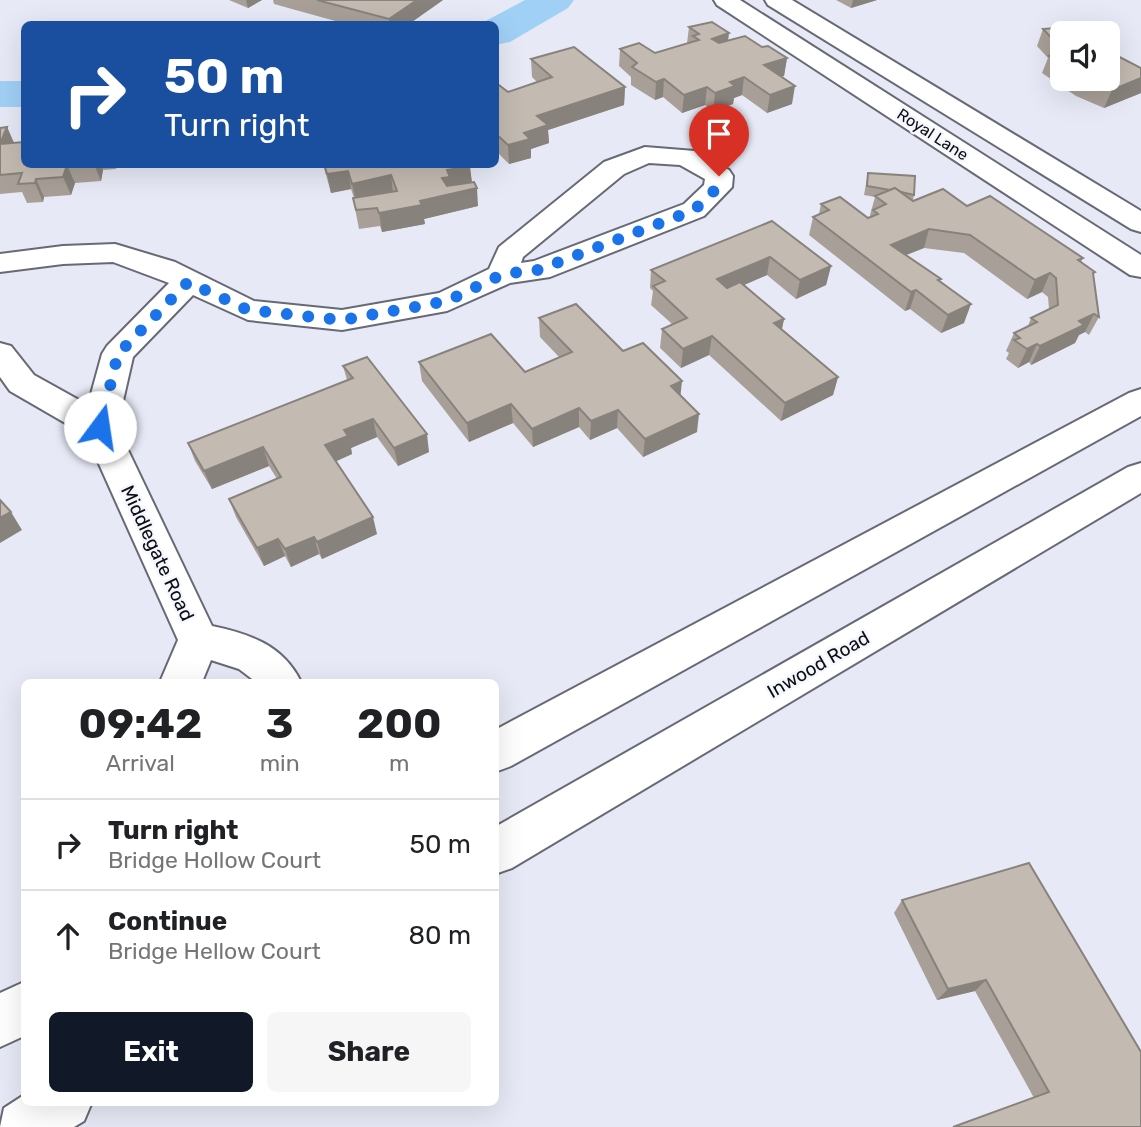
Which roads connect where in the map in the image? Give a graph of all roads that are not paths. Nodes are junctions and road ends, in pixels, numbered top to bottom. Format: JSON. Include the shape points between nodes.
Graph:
{"nodes":[{"id":1,"x":725,"y":0,"type":"edge"},
{"id":2,"x":776,"y":0,"type":"edge"},
{"id":3,"x":907,"y":79,"type":"junction"},
{"id":4,"x":867,"y":92,"type":"junction"},
{"id":5,"x":1141,"y":223,"type":"edge"},
{"id":6,"x":1,"y":264,"type":"edge"},
{"id":7,"x":1141,"y":268,"type":"edge"},
{"id":8,"x":503,"y":274,"type":"junction"},
{"id":9,"x":188,"y":282,"type":"junction"},
{"id":10,"x":0,"y":354,"type":"edge"},
{"id":11,"x":1141,"y":401,"type":"edge"},
{"id":12,"x":100,"y":427,"type":"junction"},
{"id":13,"x":1141,"y":477,"type":"edge"},
{"id":14,"x":198,"y":640,"type":"junction"},
{"id":15,"x":180,"y":679,"type":"edge"},
{"id":16,"x":277,"y":679,"type":"edge"},
{"id":17,"x":499,"y":750,"type":"edge"},
{"id":18,"x":499,"y":850,"type":"edge"},
{"id":19,"x":21,"y":1010,"type":"edge"},
{"id":20,"x":0,"y":1021,"type":"edge"},
{"id":21,"x":58,"y":1106,"type":"edge"},
{"id":22,"x":23,"y":1127,"type":"edge"}],
"edges":[{"from":1,"to":4,"type":"main road","name":"Royal Lane"},
{"from":2,"to":3,"type":"main road","name":"Royal Lane"},
{"from":3,"to":4,"type":"main road"},
{"from":3,"to":5,"type":"main road","name":"Royal Lane"},
{"from":4,"to":7,"type":"main road","name":"Royal Lane"},
{"from":6,"to":9,"type":"main road","via":[[115,253]]},
{"from":8,"to":8,"type":"main road","via":[[538,270],[694,210],[718,187],[719,176],[686,157],[645,155],[614,168],[509,253]]},
{"from":8,"to":9,"type":"main road","via":[[447,301],[342,320],[248,310]]},
{"from":9,"to":12,"type":"main road","via":[[118,354]]},
{"from":10,"to":12,"type":"main road","via":[[22,383]]},
{"from":11,"to":17,"type":"main road"},
{"from":12,"to":14,"type":"main road","name":"Middlegate Road"},
{"from":13,"to":18,"type":"main road","name":"Inwood Road"},
{"from":14,"to":15,"type":"main road","name":"Middlegate Road"},
{"from":14,"to":16,"type":"main road","name":"Middlegate Road","via":[[246,650]]},
{"from":19,"to":20,"type":"main road"},
{"from":21,"to":22,"type":"main road"}]}
